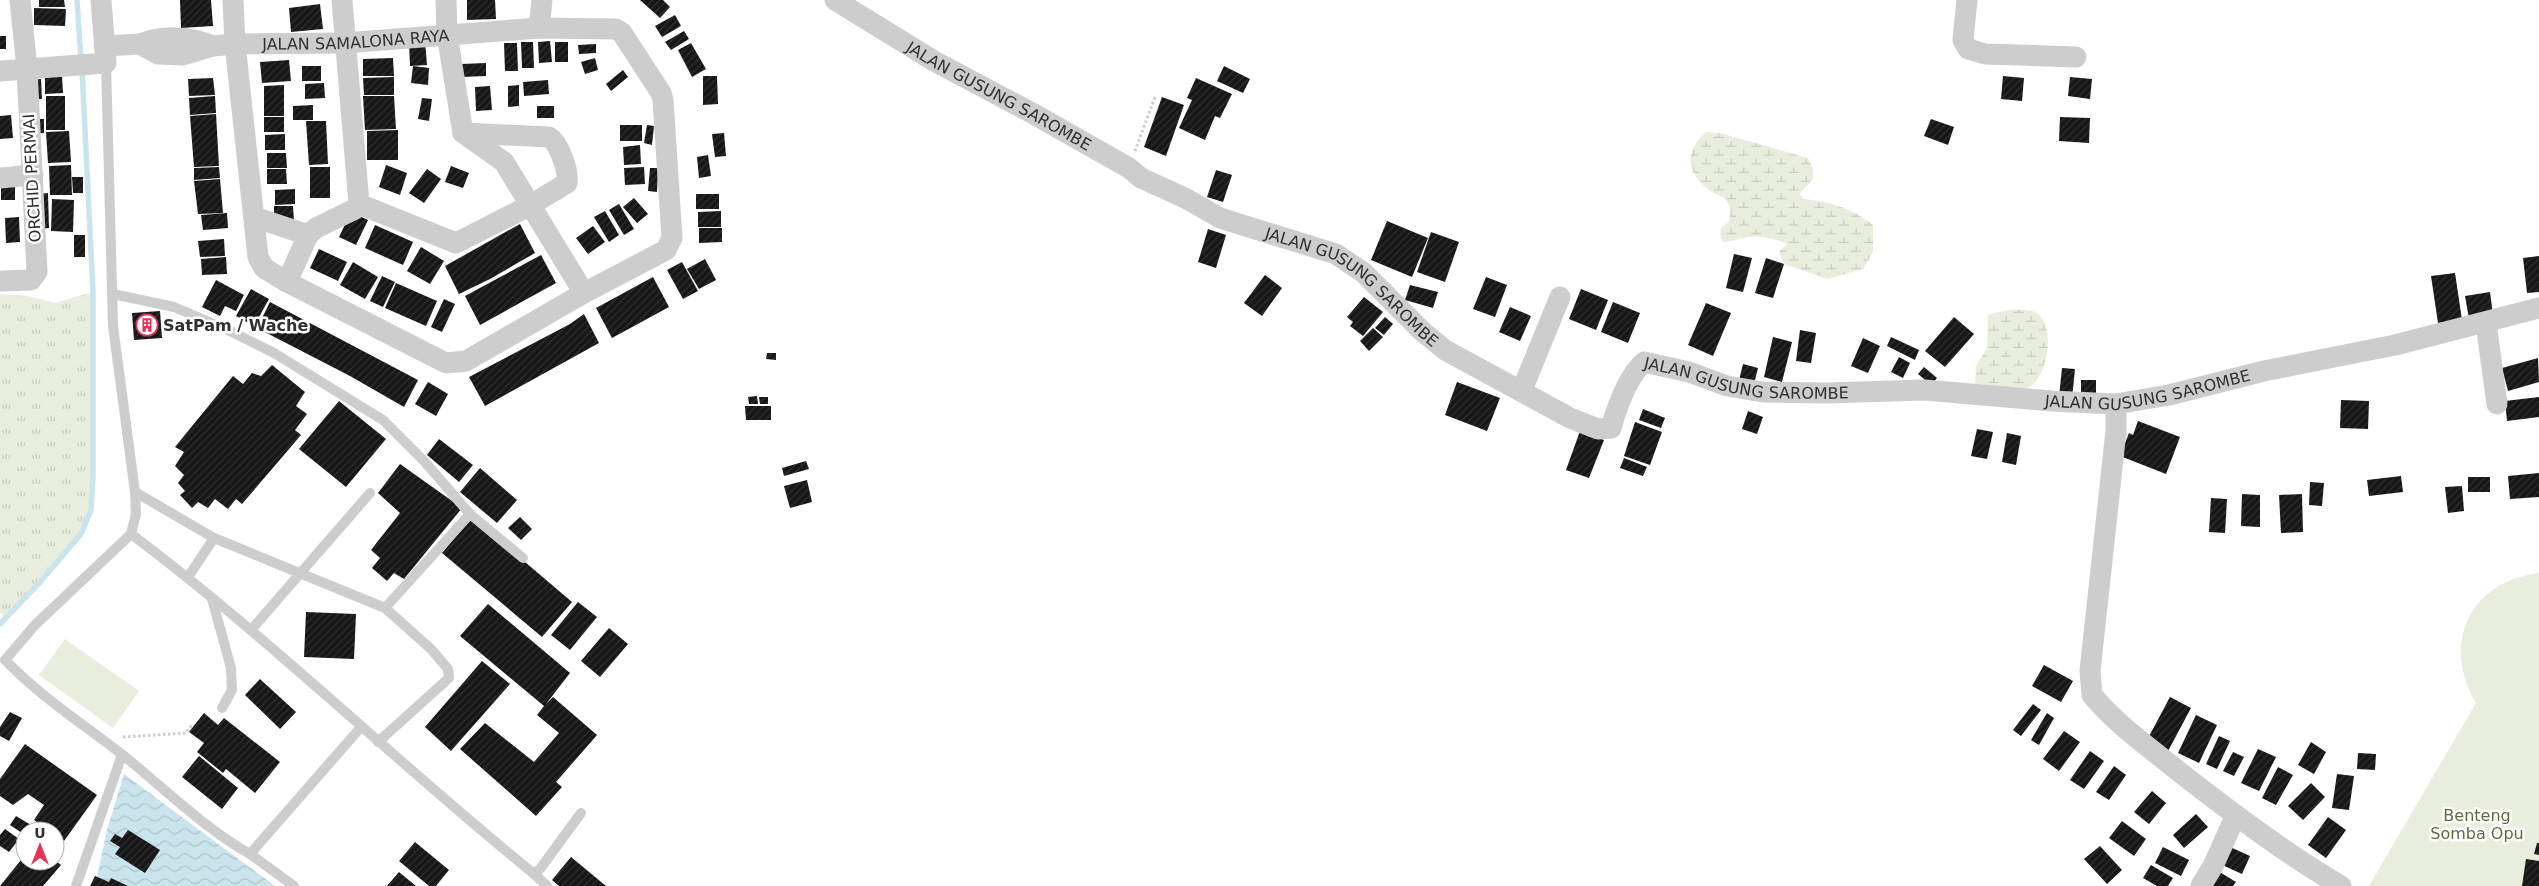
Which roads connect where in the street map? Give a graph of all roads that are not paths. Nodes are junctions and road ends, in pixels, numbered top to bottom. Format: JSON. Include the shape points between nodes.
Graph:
{"nodes":[{"id":1,"x":20,"y":0,"type":"edge"},
{"id":2,"x":101,"y":0,"type":"edge"},
{"id":3,"x":233,"y":0,"type":"edge"},
{"id":4,"x":342,"y":0,"type":"edge"},
{"id":5,"x":446,"y":0,"type":"edge"},
{"id":6,"x":542,"y":0,"type":"edge"},
{"id":7,"x":835,"y":0,"type":"edge"},
{"id":8,"x":1967,"y":0,"type":"edge"},
{"id":9,"x":538,"y":28,"type":"junction"},
{"id":10,"x":447,"y":34,"type":"junction"},
{"id":11,"x":344,"y":43,"type":"junction"},
{"id":12,"x":235,"y":44,"type":"junction"},
{"id":13,"x":104,"y":57,"type":"junction"},
{"id":14,"x":2076,"y":57,"type":"dead end"},
{"id":15,"x":26,"y":69,"type":"junction"},
{"id":16,"x":0,"y":71,"type":"edge"},
{"id":17,"x":463,"y":133,"type":"junction"},
{"id":18,"x":33,"y":175,"type":"junction"},
{"id":19,"x":0,"y":178,"type":"edge"},
{"id":20,"x":359,"y":204,"type":"junction"},
{"id":21,"x":529,"y":206,"type":"junction"},
{"id":22,"x":254,"y":217,"type":"junction"},
{"id":23,"x":308,"y":235,"type":"junction"},
{"id":24,"x":0,"y":281,"type":"edge"},
{"id":25,"x":287,"y":282,"type":"junction"},
{"id":26,"x":584,"y":293,"type":"junction"},
{"id":27,"x":113,"y":294,"type":"junction"},
{"id":28,"x":1560,"y":297,"type":"dead end"},
{"id":29,"x":2539,"y":308,"type":"edge"},
{"id":30,"x":2486,"y":322,"type":"junction"},
{"id":31,"x":1522,"y":390,"type":"junction"},
{"id":32,"x":2116,"y":404,"type":"junction"},
{"id":33,"x":2497,"y":404,"type":"dead end"},
{"id":34,"x":135,"y":492,"type":"junction"},
{"id":35,"x":370,"y":493,"type":"dead end"},
{"id":36,"x":470,"y":514,"type":"junction"},
{"id":37,"x":131,"y":534,"type":"junction"},
{"id":38,"x":214,"y":538,"type":"junction"},
{"id":39,"x":523,"y":558,"type":"dead end"},
{"id":40,"x":300,"y":573,"type":"junction"},
{"id":41,"x":188,"y":577,"type":"junction"},
{"id":42,"x":211,"y":598,"type":"junction"},
{"id":43,"x":385,"y":608,"type":"junction"},
{"id":44,"x":251,"y":630,"type":"junction"},
{"id":45,"x":2,"y":663,"type":"edge"},
{"id":46,"x":222,"y":708,"type":"dead end"},
{"id":47,"x":361,"y":727,"type":"junction"},
{"id":48,"x":378,"y":742,"type":"junction"},
{"id":49,"x":122,"y":755,"type":"junction"},
{"id":50,"x":582,"y":813,"type":"dead end"},
{"id":51,"x":2236,"y":815,"type":"junction"},
{"id":52,"x":250,"y":854,"type":"junction"},
{"id":53,"x":533,"y":873,"type":"junction"},
{"id":54,"x":76,"y":886,"type":"edge"},
{"id":55,"x":294,"y":886,"type":"edge"},
{"id":56,"x":547,"y":886,"type":"edge"},
{"id":57,"x":2201,"y":886,"type":"edge"},
{"id":58,"x":2341,"y":886,"type":"edge"}],
"edges":[{"from":1,"to":15,"type":"street","name":"ORCHID PERMAI"},
{"from":2,"to":13,"type":"street"},
{"from":3,"to":12,"type":"street"},
{"from":4,"to":11,"type":"street"},
{"from":5,"to":10,"type":"street"},
{"from":6,"to":9,"type":"street"},
{"from":7,"to":31,"type":"street","name":"JALAN GUSUNG SAROMBE","via":[[934,61],[1032,113],[1141,178],[1220,218],[1336,254],[1364,273],[1445,350]]},
{"from":8,"to":14,"type":"street","via":[[1963,40],[1968,49],[1985,54]]},
{"from":9,"to":10,"type":"street","name":"JALAN SAMALONA RAYA"},
{"from":9,"to":26,"type":"street","name":"JALAN SAMALONA RAYA","via":[[612,28],[622,33],[662,93],[666,113],[672,238],[666,250]]},
{"from":10,"to":11,"type":"street","name":"JALAN SAMALONA RAYA"},
{"from":10,"to":17,"type":"street"},
{"from":11,"to":12,"type":"street","name":"JALAN SAMALONA RAYA"},
{"from":11,"to":20,"type":"street"},
{"from":12,"to":13,"type":"street","name":"JALAN SAMALONA RAYA","via":[[213,46],[183,55],[158,54],[140,44]]},
{"from":12,"to":22,"type":"street"},
{"from":13,"to":15,"type":"street","name":"JALAN SAMALONA RAYA","via":[[77,64]]},
{"from":13,"to":27,"type":"lane"},
{"from":15,"to":16,"type":"street","name":"JALAN SAMALONA RAYA"},
{"from":15,"to":18,"type":"street","name":"ORCHID PERMAI"},
{"from":17,"to":21,"type":"street","via":[[504,162]]},
{"from":17,"to":21,"type":"street","via":[[545,136],[554,140],[567,181],[565,186]]},
{"from":18,"to":19,"type":"street"},
{"from":18,"to":24,"type":"street","name":"ORCHID PERMAI","via":[[37,272],[34,278]]},
{"from":20,"to":21,"type":"street","via":[[452,244]]},
{"from":20,"to":23,"type":"street"},
{"from":21,"to":26,"type":"street"},
{"from":22,"to":23,"type":"street"},
{"from":22,"to":25,"type":"street","via":[[260,261],[264,268]]},
{"from":23,"to":25,"type":"street"},
{"from":25,"to":26,"type":"street","via":[[446,363],[466,361]]},
{"from":27,"to":34,"type":"lane","via":[[113,326]]},
{"from":27,"to":36,"type":"lane","via":[[174,307],[228,330],[342,394],[383,420]]},
{"from":28,"to":31,"type":"street"},
{"from":29,"to":30,"type":"street","name":"JALAN GUSUNG SAROMBE"},
{"from":30,"to":32,"type":"street","name":"JALAN GUSUNG SAROMBE","via":[[2169,395]]},
{"from":30,"to":33,"type":"street"},
{"from":31,"to":32,"type":"street","name":"JALAN GUSUNG SAROMBE","via":[[1570,418],[1598,429],[1611,428],[1623,396],[1644,362],[1689,372],[1727,386],[1763,392],[1910,389]]},
{"from":32,"to":51,"type":"street","via":[[2116,431],[2091,657],[2092,695],[2127,729]]},
{"from":34,"to":37,"type":"lane","via":[[136,514]]},
{"from":34,"to":38,"type":"lane"},
{"from":35,"to":40,"type":"lane"},
{"from":36,"to":39,"type":"lane"},
{"from":36,"to":43,"type":"lane"},
{"from":37,"to":41,"type":"lane"},
{"from":37,"to":45,"type":"lane","via":[[35,625]]},
{"from":38,"to":40,"type":"lane"},
{"from":38,"to":41,"type":"lane"},
{"from":40,"to":43,"type":"lane"},
{"from":40,"to":44,"type":"lane"},
{"from":41,"to":42,"type":"lane"},
{"from":42,"to":44,"type":"lane"},
{"from":42,"to":46,"type":"lane","via":[[231,668],[232,690]]},
{"from":43,"to":48,"type":"lane","via":[[432,649],[449,673],[447,680]]},
{"from":44,"to":47,"type":"lane"},
{"from":45,"to":49,"type":"lane"},
{"from":47,"to":48,"type":"lane"},
{"from":47,"to":52,"type":"lane"},
{"from":48,"to":53,"type":"lane"},
{"from":49,"to":52,"type":"lane","via":[[221,836]]},
{"from":49,"to":54,"type":"lane"},
{"from":50,"to":53,"type":"lane","via":[[540,869]]},
{"from":51,"to":57,"type":"street"},
{"from":51,"to":58,"type":"street"},
{"from":52,"to":55,"type":"lane"},
{"from":53,"to":56,"type":"lane"}]}
